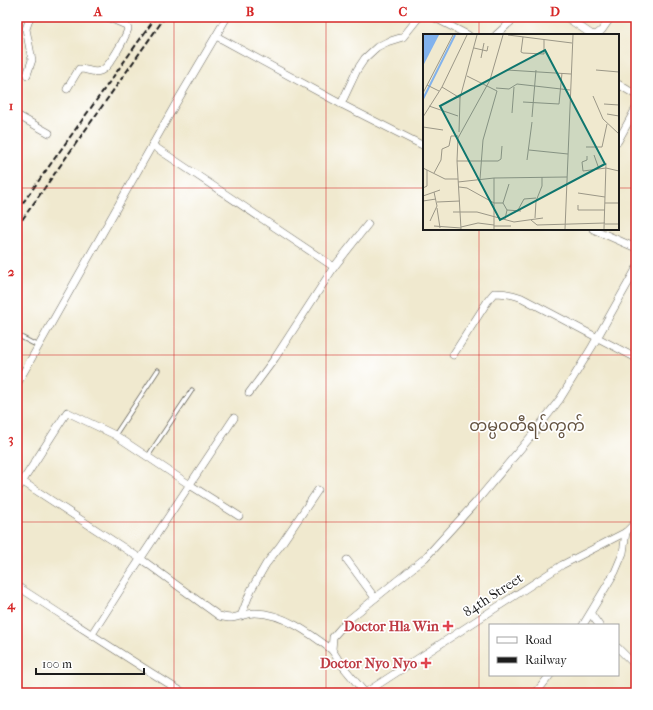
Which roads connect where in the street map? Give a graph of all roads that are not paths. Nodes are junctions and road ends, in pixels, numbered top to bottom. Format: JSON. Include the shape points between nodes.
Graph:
{"nodes":[{"id":1,"x":30,"y":17,"type":"edge"},
{"id":2,"x":107,"y":17,"type":"edge"},
{"id":3,"x":227,"y":17,"type":"edge"},
{"id":4,"x":419,"y":17,"type":"edge"},
{"id":5,"x":433,"y":17,"type":"edge"},
{"id":6,"x":516,"y":17,"type":"edge"},
{"id":7,"x":566,"y":17,"type":"edge"},
{"id":8,"x":611,"y":17,"type":"edge"},
{"id":9,"x":466,"y":34,"type":"edge"},
{"id":10,"x":497,"y":34,"type":"edge"},
{"id":11,"x":590,"y":34,"type":"edge"},
{"id":12,"x":597,"y":34,"type":"edge"},
{"id":13,"x":216,"y":36,"type":"junction"},
{"id":14,"x":27,"y":75,"type":"dead end"},
{"id":15,"x":619,"y":85,"type":"edge"},
{"id":16,"x":67,"y":89,"type":"dead end"},
{"id":17,"x":636,"y":95,"type":"edge"},
{"id":18,"x":341,"y":104,"type":"junction"},
{"id":19,"x":636,"y":108,"type":"edge"},
{"id":20,"x":17,"y":115,"type":"edge"},
{"id":21,"x":49,"y":133,"type":"dead end"},
{"id":22,"x":619,"y":139,"type":"edge"},
{"id":23,"x":152,"y":145,"type":"junction"},
{"id":24,"x":423,"y":145,"type":"edge"},
{"id":25,"x":368,"y":224,"type":"dead end"},
{"id":26,"x":594,"y":230,"type":"edge"},
{"id":27,"x":636,"y":248,"type":"edge"},
{"id":28,"x":334,"y":267,"type":"junction"},
{"id":29,"x":636,"y":269,"type":"edge"},
{"id":30,"x":17,"y":335,"type":"edge"},
{"id":31,"x":597,"y":338,"type":"junction"},
{"id":32,"x":38,"y":346,"type":"junction"},
{"id":33,"x":453,"y":355,"type":"dead end"},
{"id":34,"x":636,"y":358,"type":"edge"},
{"id":35,"x":158,"y":370,"type":"dead end"},
{"id":36,"x":17,"y":384,"type":"edge"},
{"id":37,"x":192,"y":390,"type":"dead end"},
{"id":38,"x":249,"y":393,"type":"dead end"},
{"id":39,"x":234,"y":418,"type":"dead end"},
{"id":40,"x":115,"y":434,"type":"junction"},
{"id":41,"x":148,"y":456,"type":"junction"},
{"id":42,"x":20,"y":480,"type":"edge"},
{"id":43,"x":190,"y":485,"type":"junction"},
{"id":44,"x":17,"y":490,"type":"edge"},
{"id":45,"x":318,"y":490,"type":"dead end"},
{"id":46,"x":240,"y":516,"type":"dead end"},
{"id":47,"x":636,"y":522,"type":"edge"},
{"id":48,"x":626,"y":532,"type":"junction"},
{"id":49,"x":141,"y":559,"type":"junction"},
{"id":50,"x":347,"y":560,"type":"dead end"},
{"id":51,"x":20,"y":588,"type":"edge"},
{"id":52,"x":17,"y":598,"type":"edge"},
{"id":53,"x":375,"y":598,"type":"junction"},
{"id":54,"x":591,"y":614,"type":"junction"},
{"id":55,"x":241,"y":616,"type":"junction"},
{"id":56,"x":584,"y":624,"type":"edge"},
{"id":57,"x":598,"y":624,"type":"edge"},
{"id":58,"x":92,"y":634,"type":"junction"},
{"id":59,"x":619,"y":649,"type":"edge"},
{"id":60,"x":332,"y":650,"type":"junction"},
{"id":61,"x":636,"y":666,"type":"edge"},
{"id":62,"x":549,"y":676,"type":"edge"},
{"id":63,"x":184,"y":693,"type":"edge"},
{"id":64,"x":365,"y":693,"type":"edge"},
{"id":65,"x":536,"y":693,"type":"edge"}],
"edges":[{"from":1,"to":14,"type":"street","via":[[26,29],[32,60]]},
{"from":2,"to":16,"type":"street","via":[[126,25],[126,37],[105,69],[96,72],[79,70]]},
{"from":3,"to":13,"type":"street"},
{"from":4,"to":18,"type":"street","via":[[403,37],[387,42],[365,58]]},
{"from":5,"to":9,"type":"street"},
{"from":6,"to":10,"type":"street"},
{"from":7,"to":11,"type":"street"},
{"from":8,"to":12,"type":"street"},
{"from":13,"to":18,"type":"street"},
{"from":13,"to":23,"type":"street"},
{"from":15,"to":17,"type":"street"},
{"from":18,"to":24,"type":"street"},
{"from":19,"to":22,"type":"street"},
{"from":20,"to":21,"type":"street"},
{"from":23,"to":28,"type":"street"},
{"from":23,"to":32,"type":"street"},
{"from":25,"to":28,"type":"street"},
{"from":26,"to":27,"type":"street"},
{"from":28,"to":38,"type":"street"},
{"from":29,"to":31,"type":"street"},
{"from":30,"to":32,"type":"lane"},
{"from":31,"to":33,"type":"street","via":[[513,294],[494,293]]},
{"from":31,"to":34,"type":"street"},
{"from":31,"to":53,"type":"street","via":[[560,399],[476,503],[425,558]]},
{"from":32,"to":36,"type":"street"},
{"from":35,"to":40,"type":"lane"},
{"from":37,"to":41,"type":"lane"},
{"from":39,"to":43,"type":"street"},
{"from":40,"to":41,"type":"street"},
{"from":40,"to":42,"type":"street","via":[[67,412]]},
{"from":41,"to":43,"type":"street"},
{"from":42,"to":44,"type":"street"},
{"from":42,"to":49,"type":"street"},
{"from":43,"to":46,"type":"street"},
{"from":43,"to":49,"type":"street"},
{"from":45,"to":55,"type":"street","via":[[266,564],[251,590]]},
{"from":47,"to":48,"type":"street","name":"84th Street"},
{"from":48,"to":54,"type":"street","via":[[623,553],[615,572]]},
{"from":48,"to":64,"type":"street","name":"84th Street","via":[[562,565]]},
{"from":49,"to":55,"type":"street","via":[[219,616]]},
{"from":49,"to":58,"type":"street"},
{"from":50,"to":53,"type":"street"},
{"from":51,"to":52,"type":"lane"},
{"from":51,"to":58,"type":"street"},
{"from":53,"to":60,"type":"street","via":[[333,636]]},
{"from":54,"to":56,"type":"street"},
{"from":54,"to":57,"type":"street"},
{"from":55,"to":60,"type":"street","via":[[255,613],[293,624]]},
{"from":58,"to":63,"type":"street"},
{"from":59,"to":61,"type":"street"},
{"from":60,"to":64,"type":"street"},
{"from":62,"to":65,"type":"street"}]}
